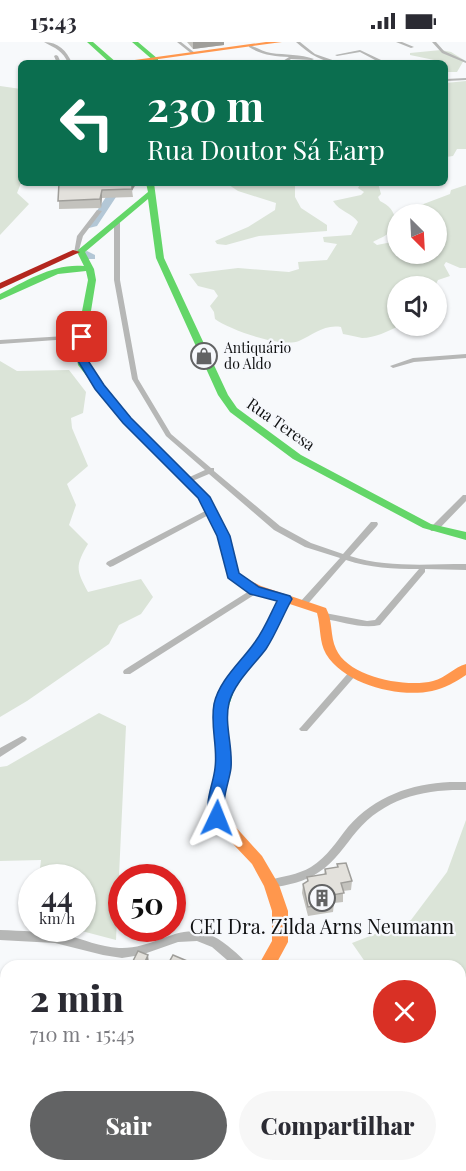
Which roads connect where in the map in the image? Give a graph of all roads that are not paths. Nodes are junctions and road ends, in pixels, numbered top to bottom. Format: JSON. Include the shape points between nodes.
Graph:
{"nodes":[{"id":1,"x":46,"y":42,"type":"edge"},
{"id":2,"x":90,"y":42,"type":"edge"},
{"id":3,"x":135,"y":42,"type":"edge"},
{"id":4,"x":179,"y":42,"type":"edge"},
{"id":5,"x":279,"y":42,"type":"edge"},
{"id":6,"x":298,"y":42,"type":"edge"},
{"id":7,"x":398,"y":42,"type":"edge"},
{"id":8,"x":434,"y":42,"type":"edge"},
{"id":9,"x":250,"y":46,"type":"junction"},
{"id":10,"x":412,"y":47,"type":"dead end"},
{"id":11,"x":193,"y":53,"type":"junction"},
{"id":12,"x":337,"y":55,"type":"dead end"},
{"id":13,"x":56,"y":56,"type":"dead end"},
{"id":14,"x":58,"y":60,"type":"edge"},
{"id":15,"x":69,"y":60,"type":"edge"},
{"id":16,"x":111,"y":60,"type":"edge"},
{"id":17,"x":155,"y":60,"type":"edge"},
{"id":18,"x":161,"y":60,"type":"edge"},
{"id":19,"x":287,"y":60,"type":"edge"},
{"id":20,"x":330,"y":60,"type":"edge"},
{"id":21,"x":379,"y":60,"type":"edge"},
{"id":22,"x":466,"y":66,"type":"edge"},
{"id":23,"x":466,"y":79,"type":"edge"},
{"id":24,"x":448,"y":80,"type":"edge"},
{"id":25,"x":148,"y":187,"type":"edge"},
{"id":26,"x":99,"y":212,"type":"dead end"},
{"id":27,"x":117,"y":223,"type":"junction"},
{"id":28,"x":83,"y":258,"type":"junction"},
{"id":29,"x":0,"y":286,"type":"edge"},
{"id":30,"x":0,"y":297,"type":"edge"},
{"id":31,"x":82,"y":337,"type":"junction"},
{"id":32,"x":0,"y":342,"type":"edge"},
{"id":33,"x":466,"y":356,"type":"edge"},
{"id":34,"x":393,"y":366,"type":"dead end"},
{"id":35,"x":211,"y":470,"type":"junction"},
{"id":36,"x":187,"y":480,"type":"junction"},
{"id":37,"x":466,"y":497,"type":"edge"},
{"id":38,"x":212,"y":510,"type":"junction"},
{"id":39,"x":374,"y":524,"type":"dead end"},
{"id":40,"x":434,"y":529,"type":"junction"},
{"id":41,"x":466,"y":536,"type":"edge"},
{"id":42,"x":344,"y":558,"type":"junction"},
{"id":43,"x":110,"y":564,"type":"dead end"},
{"id":44,"x":466,"y":567,"type":"edge"},
{"id":45,"x":422,"y":570,"type":"dead end"},
{"id":46,"x":254,"y":591,"type":"junction"},
{"id":47,"x":285,"y":599,"type":"junction"},
{"id":48,"x":307,"y":601,"type":"junction"},
{"id":49,"x":325,"y":616,"type":"junction"},
{"id":50,"x":466,"y":668,"type":"edge"},
{"id":51,"x":127,"y":672,"type":"dead end"},
{"id":52,"x":353,"y":673,"type":"junction"},
{"id":53,"x":304,"y":729,"type":"dead end"},
{"id":54,"x":22,"y":739,"type":"dead end"},
{"id":55,"x":0,"y":753,"type":"edge"},
{"id":56,"x":466,"y":786,"type":"edge"},
{"id":57,"x":271,"y":884,"type":"junction"},
{"id":58,"x":0,"y":935,"type":"edge"},
{"id":59,"x":235,"y":960,"type":"edge"},
{"id":60,"x":269,"y":960,"type":"edge"}],
"edges":[{"from":1,"to":15,"type":"street","via":[[60,48]]},
{"from":2,"to":16,"type":"main road"},
{"from":3,"to":17,"type":"main road"},
{"from":4,"to":11,"type":"street"},
{"from":5,"to":9,"type":"main road"},
{"from":6,"to":20,"type":"street","via":[[314,55]]},
{"from":7,"to":10,"type":"street"},
{"from":8,"to":22,"type":"street"},
{"from":9,"to":11,"type":"main road"},
{"from":9,"to":19,"type":"street","via":[[266,54],[312,58]]},
{"from":11,"to":18,"type":"main road"},
{"from":12,"to":21,"type":"street","via":[[360,51]]},
{"from":13,"to":14,"type":"street"},
{"from":23,"to":24,"type":"street"},
{"from":25,"to":27,"type":"main road"},
{"from":25,"to":40,"type":"main road","name":"Rua Teresa","via":[[160,258],[233,410],[297,458]]},
{"from":26,"to":28,"type":"street","via":[[77,242]]},
{"from":27,"to":28,"type":"main road"},
{"from":27,"to":35,"type":"street","via":[[117,280],[135,379],[168,435]]},
{"from":28,"to":29,"type":"main road"},
{"from":28,"to":30,"type":"main road"},
{"from":28,"to":31,"type":"main road","via":[[92,280]]},
{"from":31,"to":32,"type":"street"},
{"from":31,"to":36,"type":"main road","via":[[80,356],[99,387]]},
{"from":33,"to":34,"type":"street","via":[[413,360]]},
{"from":35,"to":36,"type":"street"},
{"from":35,"to":42,"type":"street","via":[[277,528]]},
{"from":36,"to":38,"type":"main road"},
{"from":37,"to":40,"type":"street"},
{"from":38,"to":43,"type":"street"},
{"from":38,"to":46,"type":"main road","via":[[233,575]]},
{"from":39,"to":42,"type":"street"},
{"from":40,"to":41,"type":"main road","name":"Rua Teresa"},
{"from":42,"to":44,"type":"street","via":[[387,566]]},
{"from":42,"to":48,"type":"street"},
{"from":45,"to":49,"type":"street","via":[[377,623]]},
{"from":46,"to":47,"type":"main road"},
{"from":46,"to":51,"type":"street"},
{"from":47,"to":48,"type":"main road"},
{"from":47,"to":57,"type":"main road","via":[[261,644],[222,701],[223,768],[215,809],[223,825],[259,861]]},
{"from":48,"to":49,"type":"main road"},
{"from":49,"to":52,"type":"main road","via":[[331,652]]},
{"from":50,"to":52,"type":"main road","via":[[443,682],[417,687],[374,681]]},
{"from":52,"to":53,"type":"street"},
{"from":54,"to":55,"type":"street"},
{"from":56,"to":57,"type":"street","via":[[422,788],[379,804],[320,867],[300,878]]},
{"from":57,"to":60,"type":"main road","via":[[282,926],[281,940]]},
{"from":58,"to":59,"type":"street","via":[[58,939],[123,953],[144,951],[171,939],[199,936],[218,945]]}]}
